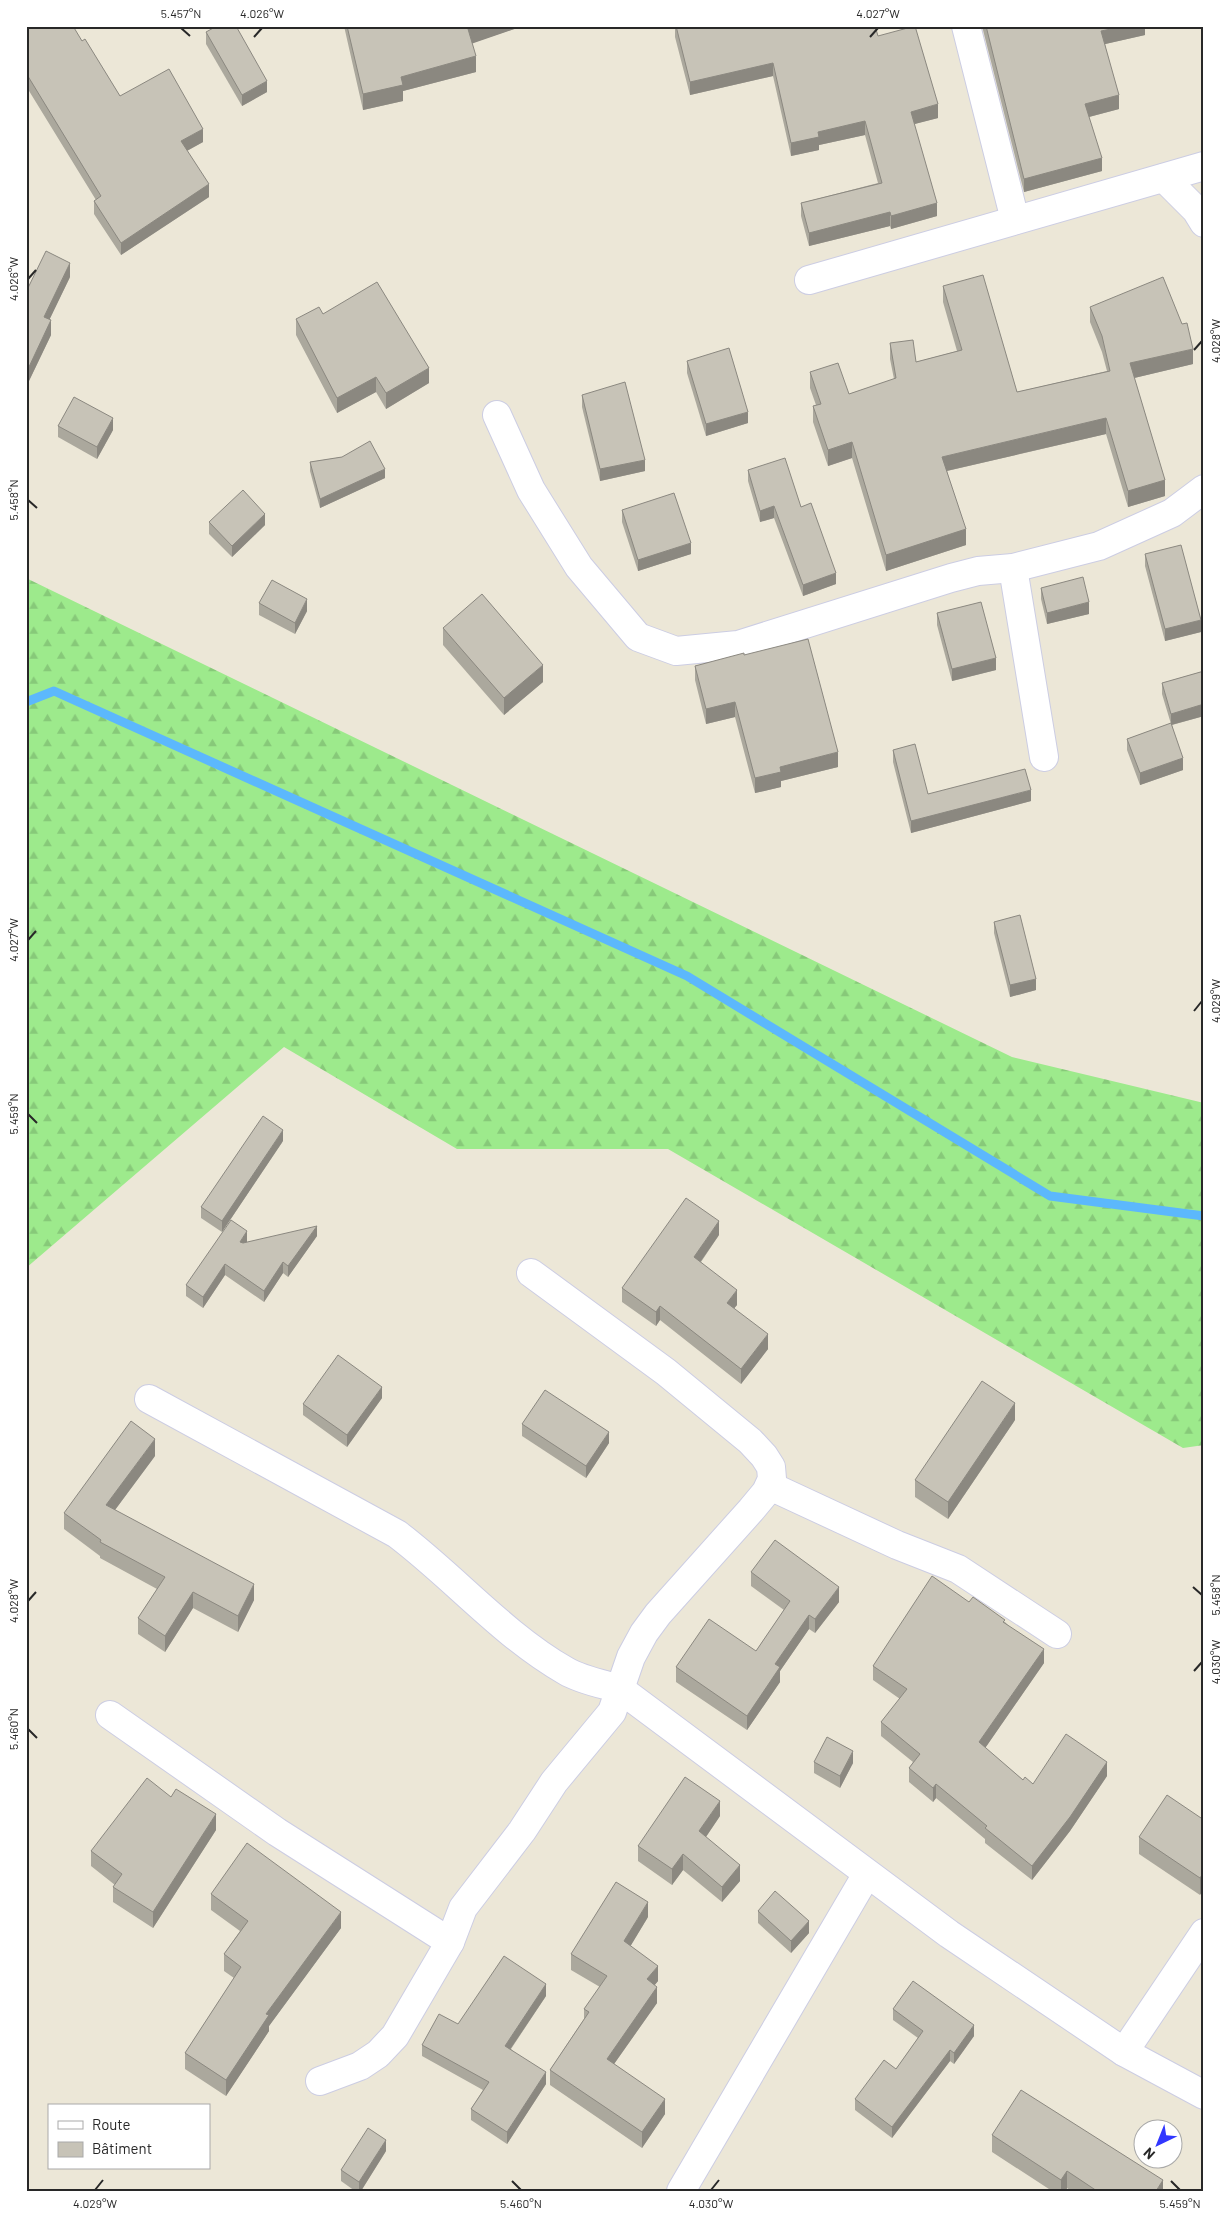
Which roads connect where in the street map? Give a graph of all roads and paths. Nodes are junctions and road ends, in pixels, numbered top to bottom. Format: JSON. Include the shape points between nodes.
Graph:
{"nodes":[{"id":1,"x":966,"y":26,"type":"edge"},
{"id":2,"x":1204,"y":166,"type":"edge"},
{"id":3,"x":1164,"y":178,"type":"junction"},
{"id":4,"x":1015,"y":220,"type":"junction"},
{"id":5,"x":1204,"y":223,"type":"edge"},
{"id":6,"x":809,"y":280,"type":"dead end"},
{"id":7,"x":497,"y":415,"type":"dead end"},
{"id":8,"x":1204,"y":489,"type":"edge"},
{"id":9,"x":1013,"y":568,"type":"junction"},
{"id":10,"x":1044,"y":757,"type":"dead end"},
{"id":11,"x":531,"y":1272,"type":"dead end"},
{"id":12,"x":149,"y":1400,"type":"dead end"},
{"id":13,"x":770,"y":1486,"type":"junction"},
{"id":14,"x":1057,"y":1634,"type":"dead end"},
{"id":15,"x":620,"y":1689,"type":"junction"},
{"id":16,"x":110,"y":1716,"type":"dead end"},
{"id":17,"x":867,"y":1874,"type":"junction"},
{"id":18,"x":1204,"y":1933,"type":"edge"},
{"id":19,"x":450,"y":1942,"type":"junction"},
{"id":20,"x":1124,"y":2052,"type":"junction"},
{"id":21,"x":320,"y":2081,"type":"dead end"},
{"id":22,"x":1204,"y":2095,"type":"edge"},
{"id":23,"x":681,"y":2191,"type":"edge"}],
"edges":[{"from":1,"to":4,"type":"street"},
{"from":2,"to":3,"type":"street"},
{"from":3,"to":4,"type":"street"},
{"from":3,"to":5,"type":"street","via":[[1196,210]]},
{"from":4,"to":6,"type":"street"},
{"from":7,"to":9,"type":"street","via":[[530,490],[578,567],[638,637],[676,651],[738,645],[915,588],[978,571]]},
{"from":8,"to":9,"type":"street","via":[[1172,513],[1099,546]]},
{"from":9,"to":10,"type":"street"},
{"from":11,"to":13,"type":"street","via":[[666,1372],[750,1441],[771,1467]]},
{"from":12,"to":15,"type":"street","via":[[397,1534],[526,1644],[567,1672]]},
{"from":13,"to":14,"type":"street","via":[[958,1569]]},
{"from":13,"to":15,"type":"street","via":[[658,1614],[631,1657]]},
{"from":15,"to":17,"type":"street"},
{"from":15,"to":19,"type":"street","via":[[612,1712],[554,1782],[522,1831],[463,1908]]},
{"from":16,"to":19,"type":"street","via":[[277,1832]]},
{"from":17,"to":20,"type":"street","via":[[949,1934]]},
{"from":17,"to":23,"type":"street"},
{"from":18,"to":20,"type":"street"},
{"from":19,"to":21,"type":"street","via":[[395,2036],[384,2048],[360,2066]]},
{"from":20,"to":22,"type":"street"}]}
